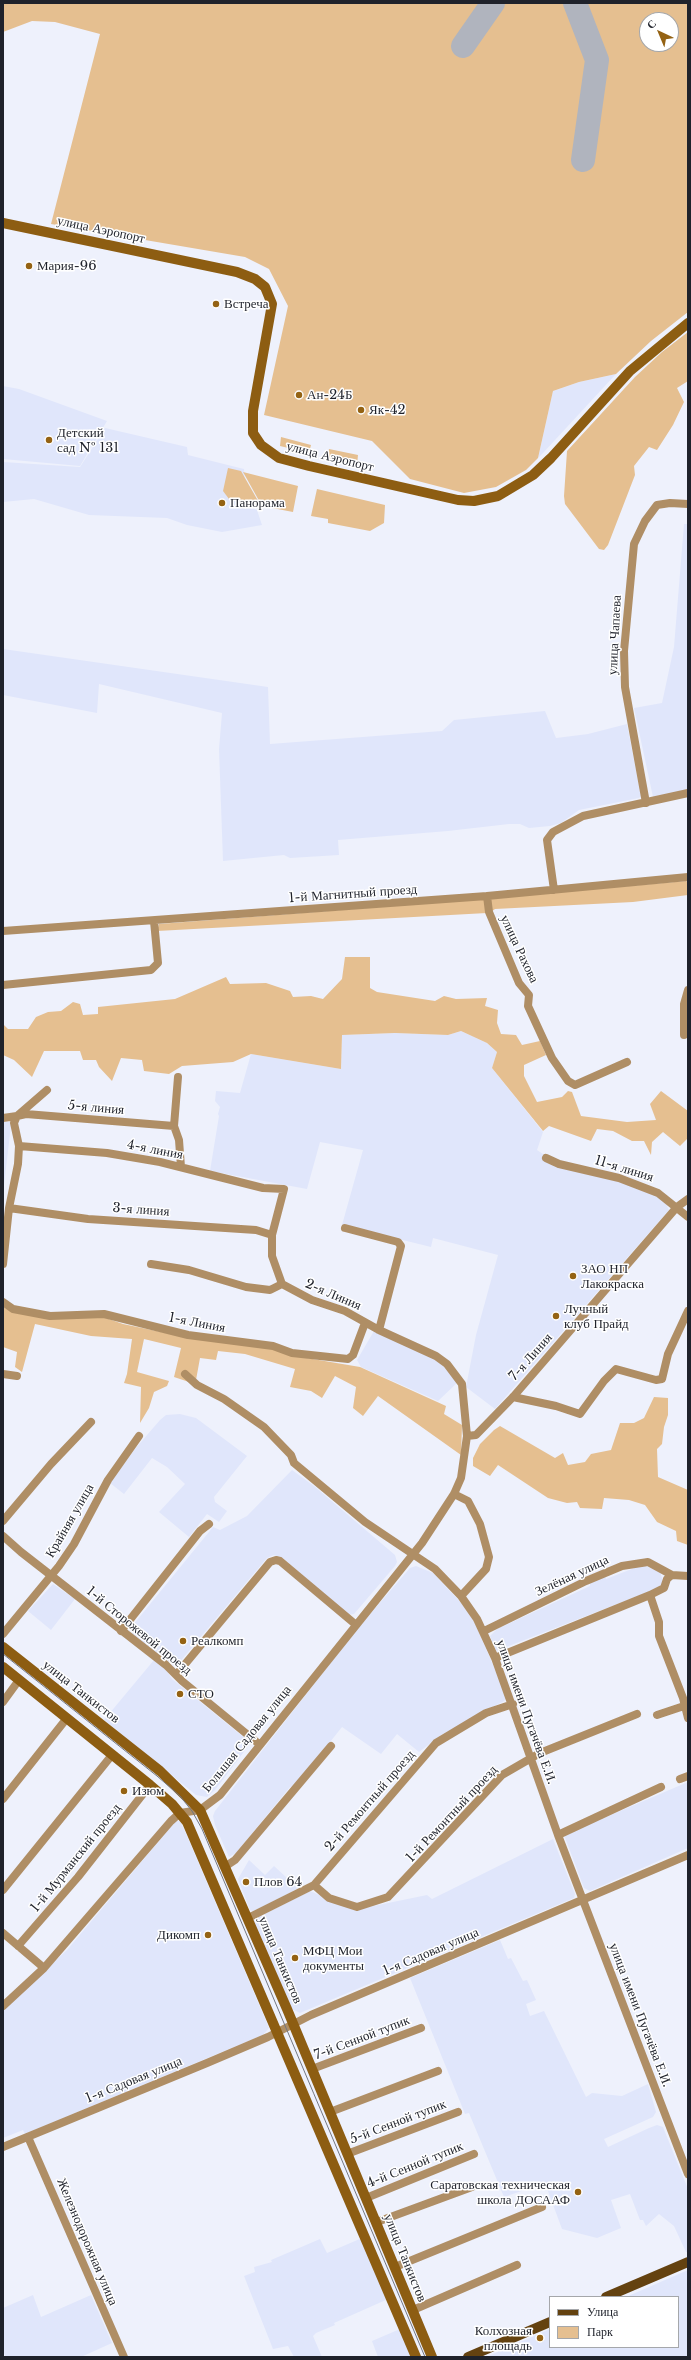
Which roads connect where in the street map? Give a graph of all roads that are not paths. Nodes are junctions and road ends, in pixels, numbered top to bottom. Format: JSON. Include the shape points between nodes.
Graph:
{"nodes":[{"id":1,"x":3,"y":222,"type":"edge"},
{"id":2,"x":688,"y":324,"type":"edge"},
{"id":3,"x":688,"y":504,"type":"edge"},
{"id":4,"x":688,"y":793,"type":"edge"},
{"id":5,"x":646,"y":803,"type":"junction"},
{"id":6,"x":688,"y":877,"type":"edge"},
{"id":7,"x":554,"y":890,"type":"junction"},
{"id":8,"x":487,"y":896,"type":"junction"},
{"id":9,"x":154,"y":921,"type":"junction"},
{"id":10,"x":3,"y":931,"type":"edge"},
{"id":11,"x":3,"y":985,"type":"edge"},
{"id":12,"x":688,"y":990,"type":"edge"},
{"id":13,"x":684,"y":1034,"type":"dead end"},
{"id":14,"x":627,"y":1062,"type":"dead end"},
{"id":15,"x":178,"y":1077,"type":"dead end"},
{"id":16,"x":47,"y":1090,"type":"dead end"},
{"id":17,"x":17,"y":1116,"type":"junction"},
{"id":18,"x":3,"y":1118,"type":"edge"},
{"id":19,"x":174,"y":1126,"type":"junction"},
{"id":20,"x":19,"y":1146,"type":"junction"},
{"id":21,"x":546,"y":1158,"type":"dead end"},
{"id":22,"x":181,"y":1168,"type":"junction"},
{"id":23,"x":688,"y":1199,"type":"edge"},
{"id":24,"x":9,"y":1208,"type":"junction"},
{"id":25,"x":677,"y":1208,"type":"junction"},
{"id":26,"x":688,"y":1217,"type":"edge"},
{"id":27,"x":345,"y":1228,"type":"dead end"},
{"id":28,"x":272,"y":1236,"type":"junction"},
{"id":29,"x":3,"y":1264,"type":"edge"},
{"id":30,"x":152,"y":1264,"type":"dead end"},
{"id":31,"x":282,"y":1284,"type":"junction"},
{"id":32,"x":3,"y":1302,"type":"edge"},
{"id":33,"x":688,"y":1311,"type":"edge"},
{"id":34,"x":365,"y":1323,"type":"junction"},
{"id":35,"x":379,"y":1330,"type":"junction"},
{"id":36,"x":3,"y":1374,"type":"edge"},
{"id":37,"x":185,"y":1374,"type":"dead end"},
{"id":38,"x":17,"y":1376,"type":"dead end"},
{"id":39,"x":513,"y":1397,"type":"junction"},
{"id":40,"x":91,"y":1422,"type":"dead end"},
{"id":41,"x":139,"y":1436,"type":"dead end"},
{"id":42,"x":468,"y":1436,"type":"junction"},
{"id":43,"x":454,"y":1494,"type":"junction"},
{"id":44,"x":3,"y":1521,"type":"edge"},
{"id":45,"x":209,"y":1524,"type":"dead end"},
{"id":46,"x":3,"y":1536,"type":"edge"},
{"id":47,"x":412,"y":1556,"type":"junction"},
{"id":48,"x":672,"y":1574,"type":"junction"},
{"id":49,"x":51,"y":1576,"type":"junction"},
{"id":50,"x":688,"y":1576,"type":"edge"},
{"id":51,"x":650,"y":1595,"type":"junction"},
{"id":52,"x":461,"y":1596,"type":"junction"},
{"id":53,"x":355,"y":1624,"type":"junction"},
{"id":54,"x":121,"y":1630,"type":"junction"},
{"id":55,"x":484,"y":1631,"type":"junction"},
{"id":56,"x":3,"y":1634,"type":"edge"},
{"id":57,"x":3,"y":1647,"type":"edge"},
{"id":58,"x":495,"y":1658,"type":"junction"},
{"id":59,"x":3,"y":1668,"type":"edge"},
{"id":60,"x":176,"y":1675,"type":"junction"},
{"id":61,"x":19,"y":1680,"type":"junction"},
{"id":62,"x":3,"y":1702,"type":"edge"},
{"id":63,"x":513,"y":1704,"type":"junction"},
{"id":64,"x":684,"y":1706,"type":"junction"},
{"id":65,"x":637,"y":1714,"type":"dead end"},
{"id":66,"x":657,"y":1715,"type":"dead end"},
{"id":67,"x":67,"y":1718,"type":"junction"},
{"id":68,"x":688,"y":1718,"type":"edge"},
{"id":69,"x":259,"y":1744,"type":"junction"},
{"id":70,"x":331,"y":1746,"type":"dead end"},
{"id":71,"x":112,"y":1755,"type":"junction"},
{"id":72,"x":531,"y":1760,"type":"junction"},
{"id":73,"x":150,"y":1785,"type":"junction"},
{"id":74,"x":661,"y":1787,"type":"dead end"},
{"id":75,"x":3,"y":1799,"type":"edge"},
{"id":76,"x":200,"y":1810,"type":"junction"},
{"id":77,"x":180,"y":1813,"type":"junction"},
{"id":78,"x":558,"y":1835,"type":"junction"},
{"id":79,"x":688,"y":1855,"type":"edge"},
{"id":80,"x":226,"y":1866,"type":"junction"},
{"id":81,"x":314,"y":1885,"type":"junction"},
{"id":82,"x":3,"y":1890,"type":"edge"},
{"id":83,"x":584,"y":1900,"type":"junction"},
{"id":84,"x":248,"y":1918,"type":"junction"},
{"id":85,"x":3,"y":1933,"type":"edge"},
{"id":86,"x":18,"y":1946,"type":"junction"},
{"id":87,"x":44,"y":1968,"type":"junction"},
{"id":88,"x":3,"y":2006,"type":"edge"},
{"id":89,"x":293,"y":2024,"type":"junction"},
{"id":90,"x":421,"y":2028,"type":"dead end"},
{"id":91,"x":278,"y":2032,"type":"junction"},
{"id":92,"x":312,"y":2070,"type":"junction"},
{"id":93,"x":438,"y":2071,"type":"dead end"},
{"id":94,"x":330,"y":2112,"type":"junction"},
{"id":95,"x":458,"y":2112,"type":"dead end"},
{"id":96,"x":28,"y":2137,"type":"junction"},
{"id":97,"x":3,"y":2148,"type":"edge"},
{"id":98,"x":347,"y":2154,"type":"junction"},
{"id":99,"x":474,"y":2154,"type":"dead end"},
{"id":100,"x":688,"y":2174,"type":"edge"},
{"id":101,"x":472,"y":2187,"type":"dead end"},
{"id":102,"x":366,"y":2198,"type":"junction"},
{"id":103,"x":542,"y":2207,"type":"dead end"},
{"id":104,"x":377,"y":2222,"type":"junction"},
{"id":105,"x":688,"y":2262,"type":"edge"},
{"id":106,"x":518,"y":2265,"type":"dead end"},
{"id":107,"x":395,"y":2267,"type":"junction"},
{"id":108,"x":608,"y":2296,"type":"edge"},
{"id":109,"x":413,"y":2310,"type":"junction"},
{"id":110,"x":549,"y":2322,"type":"edge"},
{"id":111,"x":124,"y":2357,"type":"edge"},
{"id":112,"x":416,"y":2357,"type":"edge"},
{"id":113,"x":432,"y":2357,"type":"edge"},
{"id":114,"x":468,"y":2357,"type":"edge"}],
"edges":[{"from":1,"to":2,"type":"main road","name":"улица Аэропорт","via":[[237,272],[255,279],[265,287],[272,304],[253,411],[254,433],[260,446],[279,458],[458,500],[474,501],[498,496],[533,475],[630,372]]},
{"from":3,"to":5,"type":"street","name":"улица Чапаева","via":[[657,505],[645,521],[634,544],[625,625],[625,688]]},
{"from":4,"to":5,"type":"street"},
{"from":5,"to":7,"type":"street","via":[[583,816],[553,832],[547,840]]},
{"from":6,"to":7,"type":"street","name":"1-й Магнитный проезд"},
{"from":7,"to":8,"type":"street","name":"1-й Магнитный проезд"},
{"from":8,"to":9,"type":"street","name":"1-й Магнитный проезд"},
{"from":8,"to":14,"type":"street","name":"улица Рахова","via":[[492,920],[519,984],[529,995],[528,1006],[552,1058],[568,1081],[575,1085]]},
{"from":9,"to":10,"type":"street","name":"1-й Магнитный проезд"},
{"from":9,"to":11,"type":"street","via":[[158,963],[151,970]]},
{"from":12,"to":13,"type":"street","via":[[684,1004]]},
{"from":15,"to":19,"type":"street"},
{"from":16,"to":17,"type":"street"},
{"from":17,"to":18,"type":"street","name":"5-я линия"},
{"from":17,"to":19,"type":"street","name":"5-я линия","via":[[26,1114]]},
{"from":17,"to":20,"type":"street","via":[[14,1123]]},
{"from":19,"to":22,"type":"street","via":[[179,1140]]},
{"from":20,"to":22,"type":"street","name":"4-я линия","via":[[107,1153]]},
{"from":20,"to":24,"type":"street"},
{"from":21,"to":25,"type":"street","name":"11-я линия","via":[[559,1164],[619,1178],[658,1193]]},
{"from":22,"to":28,"type":"street","name":"4-я линия","via":[[263,1188],[284,1190]]},
{"from":23,"to":25,"type":"street","name":"7-я Линия"},
{"from":24,"to":28,"type":"street","name":"3-я линия","via":[[88,1219],[256,1230]]},
{"from":24,"to":29,"type":"street"},
{"from":25,"to":26,"type":"street","name":"11-я линия"},
{"from":25,"to":39,"type":"street","name":"7-я Линия"},
{"from":27,"to":35,"type":"street","via":[[398,1242],[401,1246]]},
{"from":28,"to":31,"type":"street","via":[[272,1256]]},
{"from":30,"to":31,"type":"street","via":[[189,1270],[246,1287],[270,1290]]},
{"from":31,"to":34,"type":"street","name":"2-я Линия"},
{"from":32,"to":34,"type":"street","name":"1-я Линия","via":[[13,1309],[50,1316],[104,1314],[188,1335],[273,1346],[292,1353],[348,1359],[353,1355]]},
{"from":33,"to":39,"type":"street","via":[[668,1354],[662,1379],[656,1380],[616,1368],[580,1414]]},
{"from":34,"to":35,"type":"street","name":"2-я Линия"},
{"from":35,"to":42,"type":"street","name":"2-я Линия","via":[[436,1356],[457,1375],[464,1392]]},
{"from":36,"to":38,"type":"street"},
{"from":37,"to":47,"type":"street","name":"улица имени Пугачёва Е.И.","via":[[197,1385],[224,1399],[264,1427],[292,1455],[294,1463],[365,1522]]},
{"from":39,"to":42,"type":"street","name":"7-я Линия","via":[[476,1435]]},
{"from":40,"to":44,"type":"street"},
{"from":41,"to":49,"type":"street","name":"Крайняя улица","via":[[108,1480],[74,1544]]},
{"from":42,"to":43,"type":"street","name":"2-я Линия","via":[[461,1478]]},
{"from":43,"to":47,"type":"street","name":"Большая Садовая улица"},
{"from":43,"to":52,"type":"street","via":[[468,1502],[480,1524],[489,1557],[486,1569]]},
{"from":45,"to":54,"type":"street","via":[[200,1531]]},
{"from":46,"to":49,"type":"street","name":"1-й Сторожевой проезд"},
{"from":47,"to":52,"type":"street","name":"улица имени Пугачёва Е.И.","via":[[435,1569]]},
{"from":47,"to":53,"type":"street","name":"Большая Садовая улица"},
{"from":48,"to":50,"type":"street","name":"Зелёная улица"},
{"from":48,"to":51,"type":"street","via":[[664,1588]]},
{"from":48,"to":55,"type":"street","name":"Зелёная улица","via":[[648,1562],[622,1566]]},
{"from":49,"to":54,"type":"street","name":"1-й Сторожевой проезд"},
{"from":49,"to":56,"type":"street","name":"Крайняя улица"},
{"from":51,"to":58,"type":"street"},
{"from":51,"to":64,"type":"street","via":[[659,1622],[660,1636]]},
{"from":52,"to":55,"type":"street","name":"улица имени Пугачёва Е.И."},
{"from":53,"to":60,"type":"street","via":[[276,1560],[270,1562]]},
{"from":53,"to":69,"type":"street","name":"Большая Садовая улица"},
{"from":54,"to":60,"type":"street","name":"1-й Сторожевой проезд"},
{"from":55,"to":58,"type":"street","name":"улица имени Пугачёва Е.И."},
{"from":57,"to":76,"type":"main road","name":"улица Танкистов","via":[[160,1771]]},
{"from":58,"to":63,"type":"street","name":"улица имени Пугачёва Е.И."},
{"from":59,"to":61,"type":"main road"},
{"from":60,"to":69,"type":"street","name":"1-й Сторожевой проезд"},
{"from":61,"to":62,"type":"street"},
{"from":61,"to":67,"type":"main road"},
{"from":63,"to":72,"type":"street","name":"улица имени Пугачёва Е.И."},
{"from":63,"to":81,"type":"street","name":"2-й Ремонтный проезд","via":[[486,1713],[436,1743]]},
{"from":64,"to":66,"type":"street"},
{"from":64,"to":68,"type":"street"},
{"from":65,"to":72,"type":"street","name":"1-й Ремонтный проезд","via":[[540,1753]]},
{"from":67,"to":71,"type":"main road"},
{"from":67,"to":75,"type":"street"},
{"from":69,"to":76,"type":"street","name":"Большая Садовая улица","via":[[220,1795]]},
{"from":70,"to":80,"type":"street","via":[[235,1860]]},
{"from":71,"to":73,"type":"main road"},
{"from":71,"to":82,"type":"street"},
{"from":72,"to":78,"type":"street","name":"улица имени Пугачёва Е.И."},
{"from":72,"to":81,"type":"street","name":"1-й Ремонтный проезд","via":[[502,1775],[388,1897],[358,1907],[329,1898]]},
{"from":73,"to":77,"type":"main road"},
{"from":73,"to":86,"type":"street","name":"1-й Мурманский проезд","via":[[78,1877]]},
{"from":74,"to":78,"type":"street"},
{"from":76,"to":77,"type":"street","name":"Большая Садовая улица"},
{"from":76,"to":80,"type":"main road","name":"улица Танкистов"},
{"from":77,"to":87,"type":"street"},
{"from":77,"to":91,"type":"main road","via":[[193,1833]]},
{"from":78,"to":83,"type":"street","name":"улица имени Пугачёва Е.И."},
{"from":79,"to":83,"type":"street","name":"1-я Садовая улица"},
{"from":80,"to":84,"type":"main road","name":"улица Танкистов"},
{"from":81,"to":84,"type":"street","name":"2-й Ремонтный проезд"},
{"from":83,"to":89,"type":"street","name":"1-я Садовая улица"},
{"from":83,"to":100,"type":"street","name":"улица имени Пугачёва Е.И."},
{"from":84,"to":89,"type":"main road","name":"улица Танкистов"},
{"from":85,"to":86,"type":"street"},
{"from":86,"to":87,"type":"street"},
{"from":87,"to":88,"type":"street"},
{"from":89,"to":91,"type":"street","name":"1-я Садовая улица"},
{"from":89,"to":92,"type":"main road","name":"улица Танкистов"},
{"from":90,"to":92,"type":"street","name":"7-й Сенной тупик"},
{"from":91,"to":96,"type":"street","name":"1-я Садовая улица"},
{"from":91,"to":112,"type":"main road"},
{"from":92,"to":94,"type":"main road","name":"улица Танкистов"},
{"from":93,"to":94,"type":"street"},
{"from":94,"to":98,"type":"main road","name":"улица Танкистов"},
{"from":95,"to":98,"type":"street","name":"5-й Сенной тупик"},
{"from":96,"to":97,"type":"street"},
{"from":96,"to":111,"type":"street","name":"Железнодорожная улица"},
{"from":98,"to":102,"type":"main road","name":"улица Танкистов"},
{"from":99,"to":102,"type":"street","name":"4-й Сенной тупик"},
{"from":101,"to":104,"type":"street"},
{"from":102,"to":104,"type":"main road","name":"улица Танкистов"},
{"from":103,"to":107,"type":"street"},
{"from":104,"to":107,"type":"main road","name":"улица Танкистов"},
{"from":105,"to":108,"type":"main road"},
{"from":106,"to":109,"type":"street"},
{"from":107,"to":109,"type":"main road","name":"улица Танкистов"},
{"from":109,"to":113,"type":"main road","name":"улица Танкистов"},
{"from":110,"to":114,"type":"main road"}]}
